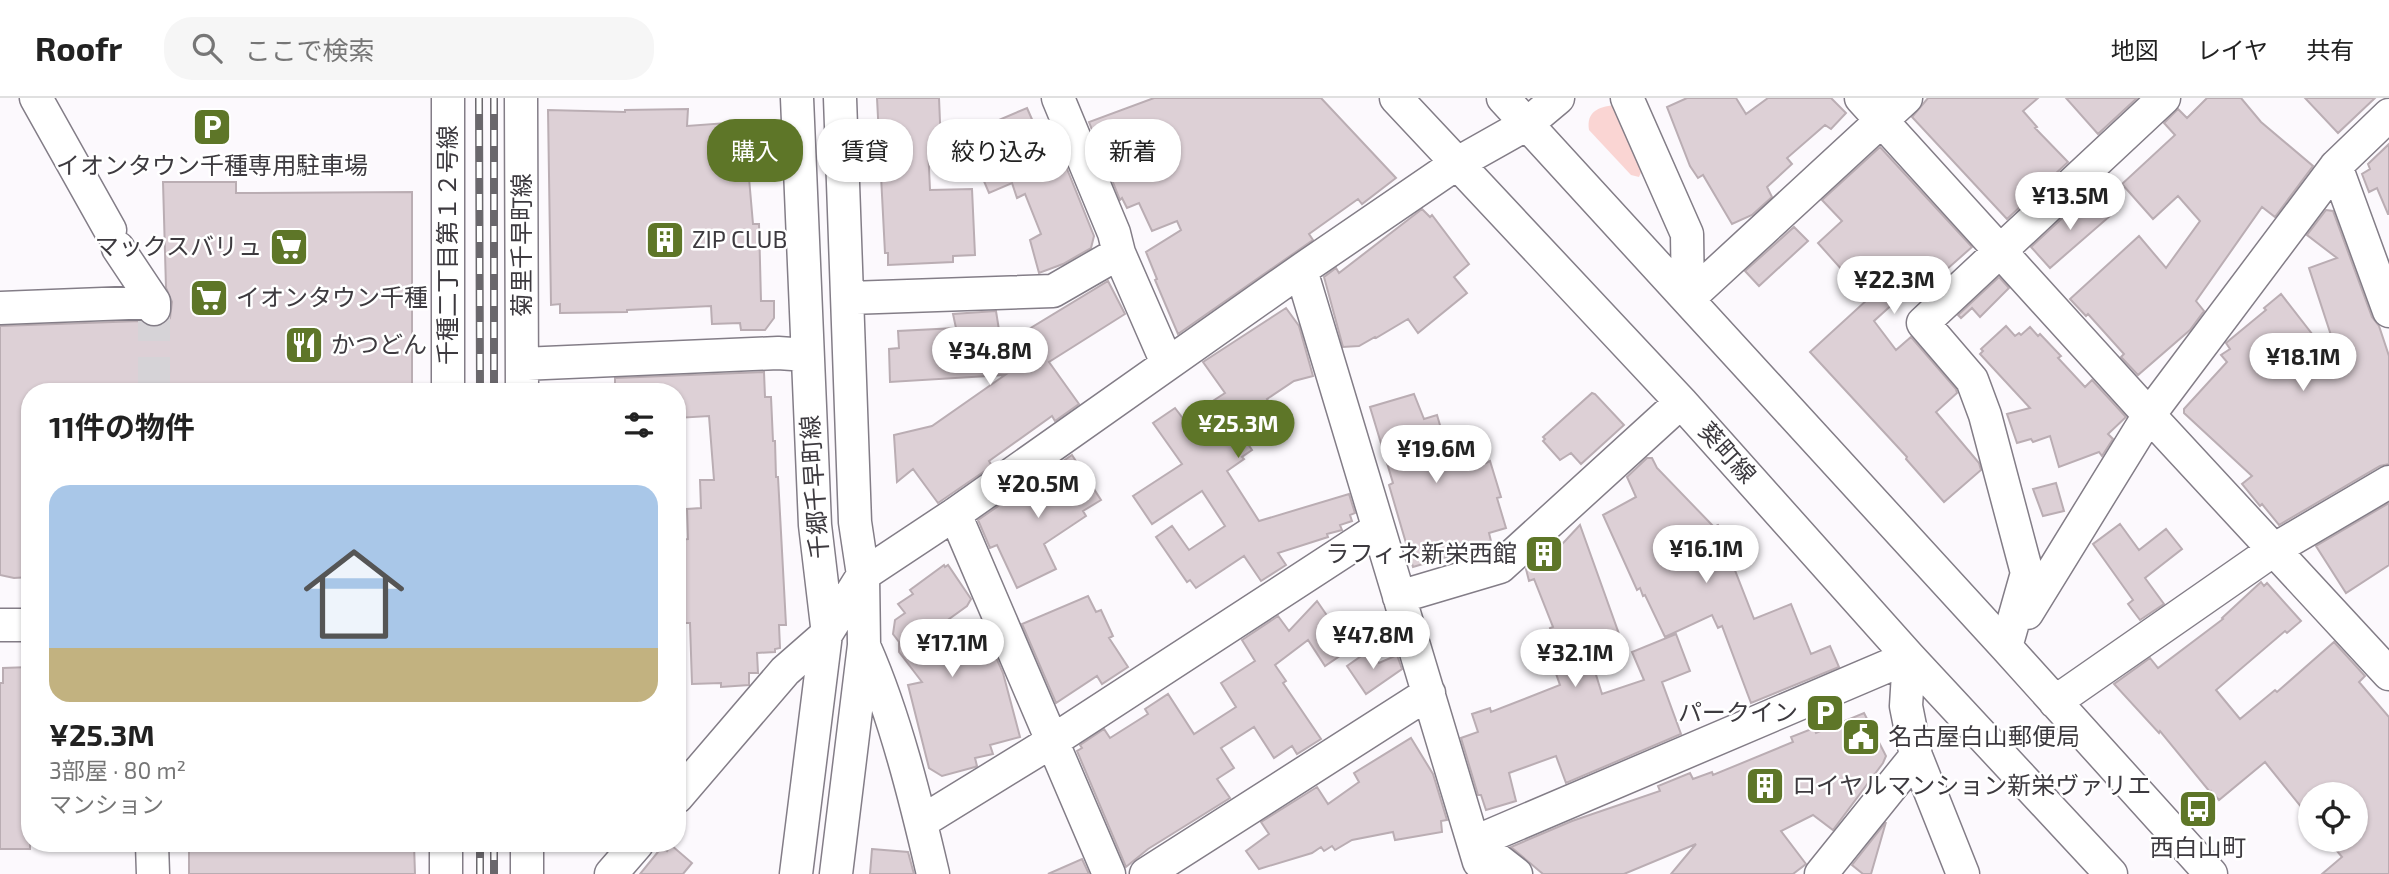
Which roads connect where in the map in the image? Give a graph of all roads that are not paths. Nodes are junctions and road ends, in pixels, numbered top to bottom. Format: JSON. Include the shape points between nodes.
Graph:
{"nodes":[{"id":1,"x":36,"y":98,"type":"edge"},
{"id":2,"x":448,"y":98,"type":"edge"},
{"id":3,"x":521,"y":98,"type":"edge"},
{"id":4,"x":797,"y":98,"type":"edge"},
{"id":5,"x":840,"y":98,"type":"edge"},
{"id":6,"x":1058,"y":98,"type":"edge"},
{"id":7,"x":1395,"y":98,"type":"edge"},
{"id":8,"x":1503,"y":98,"type":"edge"},
{"id":9,"x":1558,"y":98,"type":"edge"},
{"id":10,"x":1626,"y":98,"type":"edge"},
{"id":11,"x":1906,"y":98,"type":"edge"},
{"id":12,"x":2164,"y":98,"type":"edge"},
{"id":13,"x":1871,"y":109,"type":"edge"},
{"id":14,"x":2389,"y":116,"type":"edge"},
{"id":15,"x":1527,"y":124,"type":"junction"},
{"id":16,"x":1456,"y":164,"type":"junction"},
{"id":17,"x":2336,"y":166,"type":"junction"},
{"id":18,"x":2001,"y":250,"type":"junction"},
{"id":19,"x":1119,"y":253,"type":"junction"},
{"id":20,"x":1301,"y":270,"type":"junction"},
{"id":21,"x":849,"y":298,"type":"junction"},
{"id":22,"x":1688,"y":299,"type":"junction"},
{"id":23,"x":0,"y":308,"type":"edge"},
{"id":24,"x":2389,"y":311,"type":"edge"},
{"id":25,"x":807,"y":355,"type":"junction"},
{"id":26,"x":1167,"y":363,"type":"junction"},
{"id":27,"x":522,"y":378,"type":"edge"},
{"id":28,"x":448,"y":383,"type":"edge"},
{"id":29,"x":1681,"y":402,"type":"junction"},
{"id":30,"x":2149,"y":415,"type":"junction"},
{"id":31,"x":2389,"y":482,"type":"edge"},
{"id":32,"x":955,"y":514,"type":"junction"},
{"id":33,"x":1378,"y":529,"type":"junction"},
{"id":34,"x":2274,"y":549,"type":"junction"},
{"id":35,"x":863,"y":575,"type":"junction"},
{"id":36,"x":1399,"y":597,"type":"junction"},
{"id":37,"x":0,"y":625,"type":"edge"},
{"id":38,"x":21,"y":625,"type":"edge"},
{"id":39,"x":825,"y":636,"type":"junction"},
{"id":40,"x":864,"y":645,"type":"junction"},
{"id":41,"x":2006,"y":647,"type":"junction"},
{"id":42,"x":1909,"y":657,"type":"junction"},
{"id":43,"x":2389,"y":674,"type":"edge"},
{"id":44,"x":1429,"y":693,"type":"junction"},
{"id":45,"x":2055,"y":702,"type":"junction"},
{"id":46,"x":1051,"y":742,"type":"junction"},
{"id":47,"x":1916,"y":756,"type":"junction"},
{"id":48,"x":686,"y":786,"type":"edge"},
{"id":49,"x":921,"y":822,"type":"junction"},
{"id":50,"x":1475,"y":842,"type":"junction"},
{"id":51,"x":152,"y":852,"type":"edge"},
{"id":52,"x":446,"y":852,"type":"edge"},
{"id":53,"x":527,"y":852,"type":"edge"},
{"id":54,"x":630,"y":852,"type":"edge"},
{"id":55,"x":153,"y":874,"type":"edge"},
{"id":56,"x":446,"y":874,"type":"edge"},
{"id":57,"x":527,"y":874,"type":"edge"},
{"id":58,"x":611,"y":874,"type":"edge"},
{"id":59,"x":796,"y":874,"type":"edge"},
{"id":60,"x":836,"y":874,"type":"edge"},
{"id":61,"x":933,"y":874,"type":"edge"},
{"id":62,"x":1109,"y":874,"type":"edge"},
{"id":63,"x":1146,"y":874,"type":"edge"},
{"id":64,"x":1482,"y":874,"type":"edge"},
{"id":65,"x":1516,"y":874,"type":"edge"},
{"id":66,"x":1821,"y":874,"type":"edge"},
{"id":67,"x":1963,"y":874,"type":"edge"},
{"id":68,"x":2111,"y":874,"type":"edge"},
{"id":69,"x":2211,"y":874,"type":"edge"}],
"edges":[{"from":1,"to":23,"type":"street","via":[[154,306]]},
{"from":2,"to":28,"type":"street","name":"千種二丁目第１２号線"},
{"from":3,"to":27,"type":"street","name":"菊里千早町線"},
{"from":4,"to":25,"type":"street","name":"千郷千早町線"},
{"from":5,"to":21,"type":"street","name":"千郷千早町線"},
{"from":6,"to":19,"type":"street"},
{"from":7,"to":16,"type":"street","name":"葵町線"},
{"from":8,"to":15,"type":"street"},
{"from":9,"to":15,"type":"street"},
{"from":10,"to":22,"type":"street","via":[[1687,234]]},
{"from":11,"to":13,"type":"street"},
{"from":12,"to":18,"type":"street"},
{"from":13,"to":18,"type":"street"},
{"from":13,"to":22,"type":"street"},
{"from":14,"to":17,"type":"street"},
{"from":15,"to":16,"type":"street"},
{"from":15,"to":22,"type":"street"},
{"from":16,"to":20,"type":"street"},
{"from":16,"to":29,"type":"street","name":"葵町線"},
{"from":17,"to":24,"type":"street"},
{"from":17,"to":30,"type":"street"},
{"from":18,"to":30,"type":"street"},
{"from":18,"to":41,"type":"street","via":[[1923,323],[1972,380],[2027,573]]},
{"from":19,"to":21,"type":"street","via":[[1053,291]]},
{"from":19,"to":26,"type":"street"},
{"from":20,"to":26,"type":"street"},
{"from":20,"to":33,"type":"street"},
{"from":21,"to":35,"type":"street","name":"千郷千早町線","via":[[855,522]]},
{"from":22,"to":41,"type":"street"},
{"from":25,"to":27,"type":"street","via":[[778,353]]},
{"from":25,"to":39,"type":"street","name":"千郷千早町線"},
{"from":26,"to":32,"type":"street"},
{"from":29,"to":36,"type":"street","via":[[1500,567]]},
{"from":29,"to":42,"type":"street","name":"葵町線"},
{"from":30,"to":34,"type":"street"},
{"from":30,"to":41,"type":"street"},
{"from":31,"to":34,"type":"street"},
{"from":32,"to":35,"type":"street"},
{"from":32,"to":46,"type":"street"},
{"from":33,"to":36,"type":"street"},
{"from":33,"to":46,"type":"street"},
{"from":34,"to":43,"type":"street"},
{"from":34,"to":45,"type":"street"},
{"from":35,"to":39,"type":"street"},
{"from":35,"to":40,"type":"street","name":"千郷千早町線"},
{"from":36,"to":44,"type":"street"},
{"from":37,"to":38,"type":"street"},
{"from":39,"to":40,"type":"street"},
{"from":39,"to":48,"type":"street","via":[[785,671]]},
{"from":39,"to":59,"type":"street","name":"千郷千早町線"},
{"from":40,"to":49,"type":"street"},
{"from":40,"to":60,"type":"street","name":"千郷千早町線"},
{"from":41,"to":45,"type":"street"},
{"from":42,"to":47,"type":"street","via":[[1906,706]]},
{"from":42,"to":50,"type":"street"},
{"from":42,"to":68,"type":"street","name":"葵町線"},
{"from":44,"to":50,"type":"street"},
{"from":44,"to":63,"type":"street"},
{"from":45,"to":69,"type":"street"},
{"from":46,"to":49,"type":"street"},
{"from":46,"to":62,"type":"street"},
{"from":47,"to":66,"type":"street"},
{"from":47,"to":67,"type":"street"},
{"from":49,"to":61,"type":"street"},
{"from":50,"to":64,"type":"street"},
{"from":50,"to":65,"type":"street"},
{"from":51,"to":55,"type":"street"},
{"from":52,"to":56,"type":"street"},
{"from":53,"to":57,"type":"street"},
{"from":54,"to":58,"type":"street"}]}
